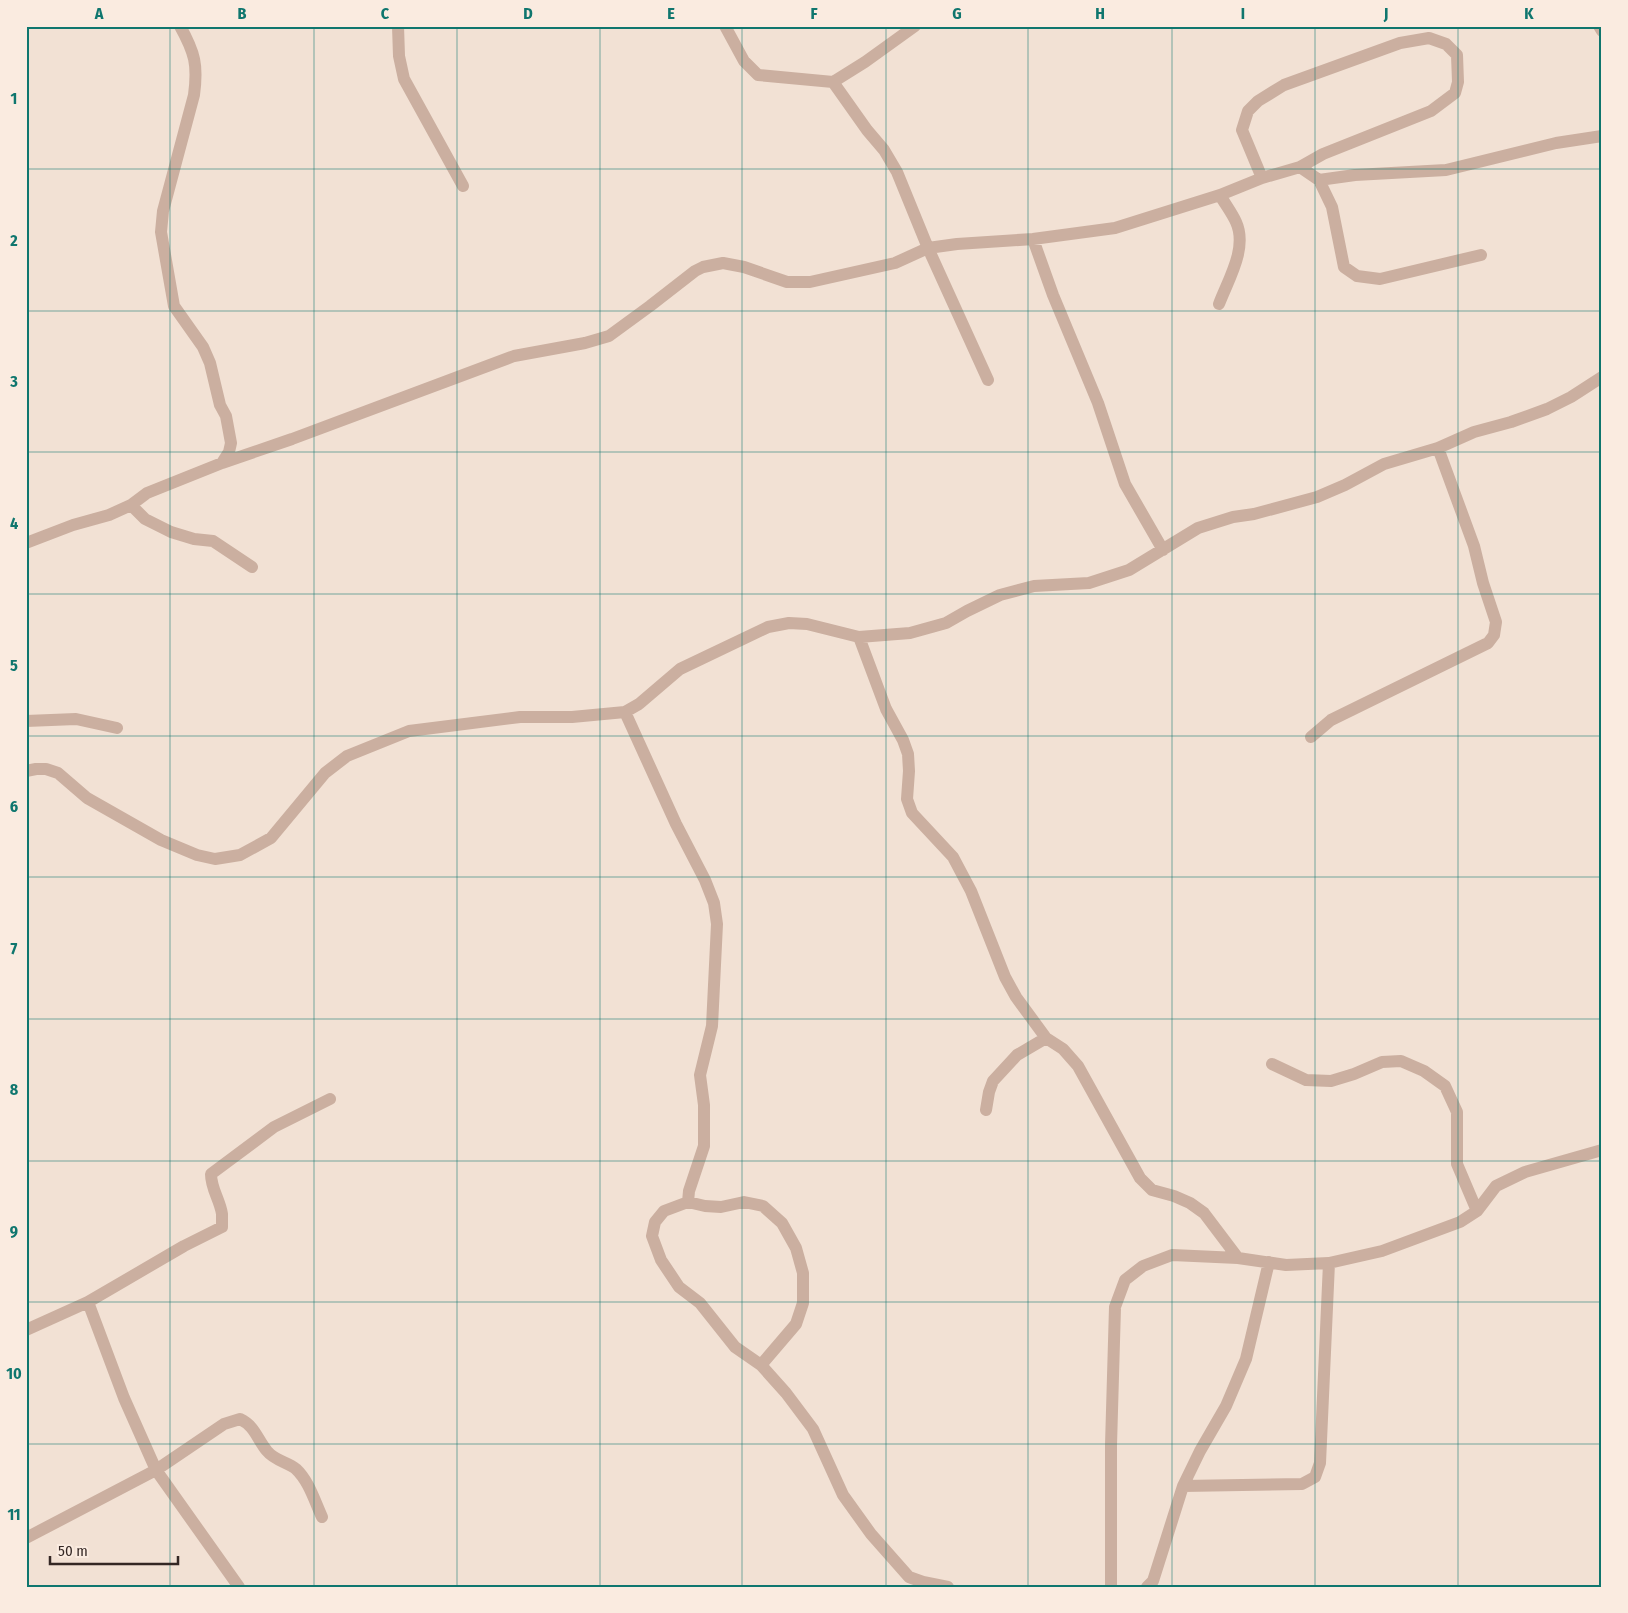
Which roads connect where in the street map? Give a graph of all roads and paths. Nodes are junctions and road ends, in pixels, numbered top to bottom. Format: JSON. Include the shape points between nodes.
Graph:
{"nodes":[{"id":1,"x":180,"y":26,"type":"edge"},
{"id":2,"x":398,"y":26,"type":"edge"},
{"id":3,"x":725,"y":26,"type":"edge"},
{"id":4,"x":915,"y":26,"type":"edge"},
{"id":5,"x":1599,"y":26,"type":"edge"},
{"id":6,"x":1602,"y":31,"type":"edge"},
{"id":7,"x":833,"y":82,"type":"junction"},
{"id":8,"x":1602,"y":136,"type":"edge"},
{"id":9,"x":1300,"y":166,"type":"junction"},
{"id":10,"x":1262,"y":178,"type":"junction"},
{"id":11,"x":1319,"y":180,"type":"junction"},
{"id":12,"x":463,"y":186,"type":"dead end"},
{"id":13,"x":1220,"y":195,"type":"junction"},
{"id":14,"x":1033,"y":240,"type":"junction"},
{"id":15,"x":928,"y":248,"type":"junction"},
{"id":16,"x":1481,"y":255,"type":"dead end"},
{"id":17,"x":1219,"y":304,"type":"dead end"},
{"id":18,"x":1602,"y":377,"type":"edge"},
{"id":19,"x":988,"y":380,"type":"dead end"},
{"id":20,"x":1438,"y":448,"type":"junction"},
{"id":21,"x":222,"y":462,"type":"junction"},
{"id":22,"x":131,"y":506,"type":"junction"},
{"id":23,"x":26,"y":543,"type":"edge"},
{"id":24,"x":1163,"y":550,"type":"junction"},
{"id":25,"x":252,"y":567,"type":"dead end"},
{"id":26,"x":859,"y":637,"type":"junction"},
{"id":27,"x":625,"y":712,"type":"junction"},
{"id":28,"x":26,"y":721,"type":"edge"},
{"id":29,"x":117,"y":728,"type":"dead end"},
{"id":30,"x":1311,"y":737,"type":"dead end"},
{"id":31,"x":26,"y":771,"type":"edge"},
{"id":32,"x":1046,"y":1038,"type":"junction"},
{"id":33,"x":1272,"y":1064,"type":"dead end"},
{"id":34,"x":330,"y":1099,"type":"dead end"},
{"id":35,"x":986,"y":1110,"type":"dead end"},
{"id":36,"x":1602,"y":1150,"type":"edge"},
{"id":37,"x":688,"y":1202,"type":"junction"},
{"id":38,"x":1477,"y":1211,"type":"junction"},
{"id":39,"x":1238,"y":1258,"type":"junction"},
{"id":40,"x":1269,"y":1262,"type":"junction"},
{"id":41,"x":1329,"y":1263,"type":"junction"},
{"id":42,"x":88,"y":1302,"type":"junction"},
{"id":43,"x":26,"y":1330,"type":"edge"},
{"id":44,"x":761,"y":1365,"type":"junction"},
{"id":45,"x":156,"y":1470,"type":"junction"},
{"id":46,"x":1183,"y":1486,"type":"junction"},
{"id":47,"x":322,"y":1517,"type":"dead end"},
{"id":48,"x":26,"y":1538,"type":"edge"},
{"id":49,"x":239,"y":1587,"type":"edge"},
{"id":50,"x":948,"y":1587,"type":"edge"},
{"id":51,"x":1111,"y":1587,"type":"edge"},
{"id":52,"x":1147,"y":1587,"type":"edge"}],
"edges":[{"from":1,"to":21,"type":"street","via":[[192,48],[196,81],[163,211],[161,232],[174,306],[204,347],[226,416],[231,443]]},
{"from":2,"to":12,"type":"street","via":[[404,79]]},
{"from":3,"to":7,"type":"street","via":[[744,61],[758,75]]},
{"from":4,"to":7,"type":"street"},
{"from":5,"to":6,"type":"street"},
{"from":7,"to":15,"type":"street","via":[[897,172]]},
{"from":8,"to":11,"type":"street","via":[[1556,143],[1446,170]]},
{"from":9,"to":10,"type":"street"},
{"from":9,"to":10,"type":"street","via":[[1322,154],[1431,111],[1455,93],[1457,55],[1446,44],[1429,38],[1400,43],[1284,85],[1258,101],[1248,111],[1242,130]]},
{"from":9,"to":11,"type":"street"},
{"from":10,"to":13,"type":"street"},
{"from":11,"to":16,"type":"street","via":[[1332,207],[1344,268],[1357,276],[1380,279]]},
{"from":13,"to":14,"type":"street","via":[[1115,228]]},
{"from":13,"to":17,"type":"street","via":[[1237,223],[1240,239],[1238,254]]},
{"from":14,"to":15,"type":"street"},
{"from":14,"to":24,"type":"street","via":[[1098,403],[1125,484]]},
{"from":15,"to":19,"type":"street"},
{"from":15,"to":21,"type":"street","via":[[895,263],[810,282],[787,282],[732,265],[703,267],[609,336],[514,356],[302,436]]},
{"from":18,"to":20,"type":"street","via":[[1546,409],[1474,432]]},
{"from":20,"to":24,"type":"street","via":[[1384,464],[1317,497],[1198,528]]},
{"from":20,"to":30,"type":"street","via":[[1474,546],[1496,622],[1494,635],[1488,643],[1331,720]]},
{"from":21,"to":22,"type":"street","via":[[147,493]]},
{"from":22,"to":23,"type":"street"},
{"from":22,"to":25,"type":"street","via":[[145,519],[171,532],[213,541]]},
{"from":24,"to":26,"type":"street","via":[[1130,570],[1090,583],[1034,586],[1000,595],[946,623],[910,633]]},
{"from":26,"to":27,"type":"street","via":[[807,624],[768,627],[680,669]]},
{"from":26,"to":32,"type":"street","via":[[886,709],[908,754],[908,799],[912,813],[953,857],[971,891],[1005,977]]},
{"from":27,"to":31,"type":"street","via":[[520,717],[409,731],[347,756],[324,773],[271,838],[240,855],[215,859],[161,840],[87,798],[58,774],[46,769]]},
{"from":27,"to":37,"type":"street","via":[[705,880],[718,924],[712,1026],[700,1075],[704,1146]]},
{"from":28,"to":29,"type":"street","via":[[76,720]]},
{"from":32,"to":35,"type":"street","via":[[1017,1055],[993,1081]]},
{"from":32,"to":39,"type":"street","via":[[1063,1049],[1078,1066],[1140,1178],[1152,1190],[1190,1203],[1204,1213]]},
{"from":33,"to":38,"type":"street","via":[[1306,1080],[1331,1081],[1382,1062],[1401,1061],[1424,1071],[1445,1086],[1457,1112],[1457,1164]]},
{"from":34,"to":42,"type":"street","via":[[274,1127],[211,1174],[213,1190],[222,1212],[222,1227]]},
{"from":36,"to":38,"type":"street","via":[[1525,1172],[1496,1186]]},
{"from":37,"to":44,"type":"street","via":[[664,1211],[654,1222],[652,1236],[661,1260],[679,1287],[700,1303],[735,1347]]},
{"from":37,"to":44,"type":"street","via":[[705,1206],[744,1202],[763,1206],[782,1223],[796,1248],[802,1273],[803,1303],[796,1324]]},
{"from":38,"to":41,"type":"street","via":[[1460,1222],[1382,1251]]},
{"from":39,"to":40,"type":"street"},
{"from":39,"to":51,"type":"street","via":[[1172,1256],[1143,1266],[1125,1280],[1115,1307]]},
{"from":40,"to":41,"type":"street"},
{"from":40,"to":46,"type":"street","via":[[1246,1359],[1226,1406]]},
{"from":41,"to":46,"type":"street","via":[[1320,1463],[1315,1477],[1302,1484]]},
{"from":42,"to":43,"type":"street"},
{"from":42,"to":45,"type":"street","via":[[124,1398]]},
{"from":44,"to":50,"type":"street","via":[[813,1429],[842,1495],[878,1541],[909,1577]]},
{"from":45,"to":47,"type":"street","via":[[224,1424],[240,1419],[249,1424],[268,1452],[295,1468],[304,1479]]},
{"from":45,"to":48,"type":"street"},
{"from":45,"to":49,"type":"street"},
{"from":46,"to":52,"type":"street","via":[[1153,1581]]}]}
